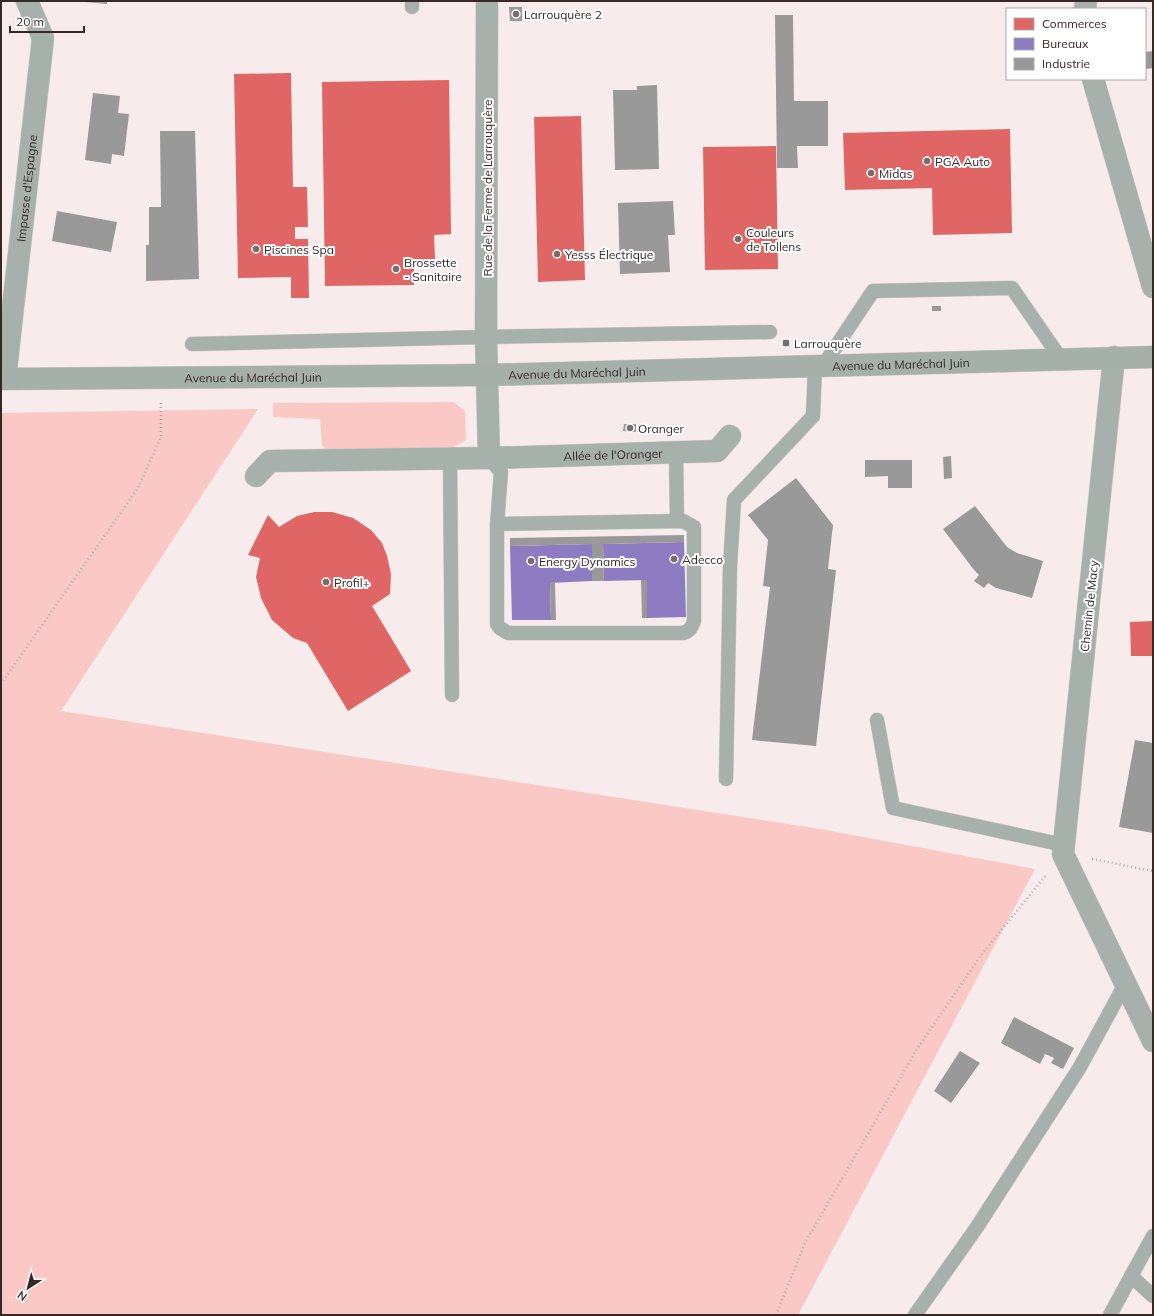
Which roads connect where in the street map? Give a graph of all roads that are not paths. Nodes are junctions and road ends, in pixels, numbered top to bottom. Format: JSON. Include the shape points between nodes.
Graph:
{"nodes":[{"id":1,"x":27,"y":1,"type":"edge"},
{"id":2,"x":487,"y":1,"type":"edge"},
{"id":3,"x":1093,"y":80,"type":"edge"},
{"id":4,"x":1153,"y":287,"type":"edge"},
{"id":5,"x":770,"y":332,"type":"dead end"},
{"id":6,"x":486,"y":337,"type":"junction"},
{"id":7,"x":192,"y":344,"type":"dead end"},
{"id":8,"x":1153,"y":357,"type":"edge"},
{"id":9,"x":1114,"y":358,"type":"junction"},
{"id":10,"x":1060,"y":359,"type":"junction"},
{"id":11,"x":819,"y":366,"type":"junction"},
{"id":12,"x":486,"y":375,"type":"junction"},
{"id":13,"x":3,"y":379,"type":"edge"},
{"id":14,"x":730,"y":436,"type":"dead end"},
{"id":15,"x":676,"y":452,"type":"junction"},
{"id":16,"x":489,"y":458,"type":"junction"},
{"id":17,"x":450,"y":459,"type":"junction"},
{"id":18,"x":256,"y":476,"type":"dead end"},
{"id":19,"x":677,"y":521,"type":"junction"},
{"id":20,"x":497,"y":524,"type":"junction"},
{"id":21,"x":452,"y":696,"type":"dead end"},
{"id":22,"x":877,"y":720,"type":"dead end"},
{"id":23,"x":726,"y":779,"type":"dead end"},
{"id":24,"x":1064,"y":849,"type":"junction"},
{"id":25,"x":1125,"y":984,"type":"junction"},
{"id":26,"x":1153,"y":1041,"type":"edge"},
{"id":27,"x":1153,"y":1236,"type":"edge"},
{"id":28,"x":1131,"y":1276,"type":"junction"},
{"id":29,"x":1153,"y":1296,"type":"edge"},
{"id":30,"x":915,"y":1315,"type":"edge"},
{"id":31,"x":1110,"y":1315,"type":"edge"}],
"edges":[{"from":1,"to":13,"type":"street","name":"Impasse d'Espagne","via":[[43,38]]},
{"from":2,"to":6,"type":"street","name":"Rue de la Ferme de Larrouquère"},
{"from":3,"to":4,"type":"street"},
{"from":5,"to":6,"type":"lane"},
{"from":6,"to":7,"type":"lane"},
{"from":6,"to":12,"type":"street","name":"Rue de la Ferme de Larrouquère"},
{"from":8,"to":9,"type":"main road","name":"Avenue du Maréchal Juin"},
{"from":9,"to":10,"type":"main road","name":"Avenue du Maréchal Juin"},
{"from":9,"to":24,"type":"street","name":"Chemin de Macy"},
{"from":10,"to":11,"type":"main road","name":"Avenue du Maréchal Juin"},
{"from":10,"to":11,"type":"lane","via":[[1012,288],[872,291]]},
{"from":11,"to":12,"type":"main road","name":"Avenue du Maréchal Juin"},
{"from":11,"to":23,"type":"lane","via":[[813,416],[734,500],[730,567]]},
{"from":12,"to":13,"type":"main road","name":"Avenue du Maréchal Juin"},
{"from":12,"to":16,"type":"street"},
{"from":14,"to":15,"type":"street","name":"Allée de l'Oranger","via":[[717,451]]},
{"from":15,"to":16,"type":"street","name":"Allée de l'Oranger"},
{"from":15,"to":19,"type":"lane"},
{"from":16,"to":17,"type":"street","name":"Allée de l'Oranger"},
{"from":16,"to":20,"type":"lane","via":[[500,472]]},
{"from":17,"to":18,"type":"street","name":"Allée de l'Oranger","via":[[270,461]]},
{"from":17,"to":21,"type":"lane"},
{"from":19,"to":20,"type":"lane"},
{"from":19,"to":20,"type":"lane","via":[[683,520],[694,527],[694,621],[688,631],[683,633],[504,631],[497,624]]},
{"from":22,"to":24,"type":"lane","via":[[893,808]]},
{"from":24,"to":25,"type":"street"},
{"from":25,"to":26,"type":"street"},
{"from":25,"to":30,"type":"lane","via":[[1064,1093],[977,1227]]},
{"from":27,"to":28,"type":"lane"},
{"from":28,"to":29,"type":"lane"},
{"from":28,"to":31,"type":"lane"}]}
